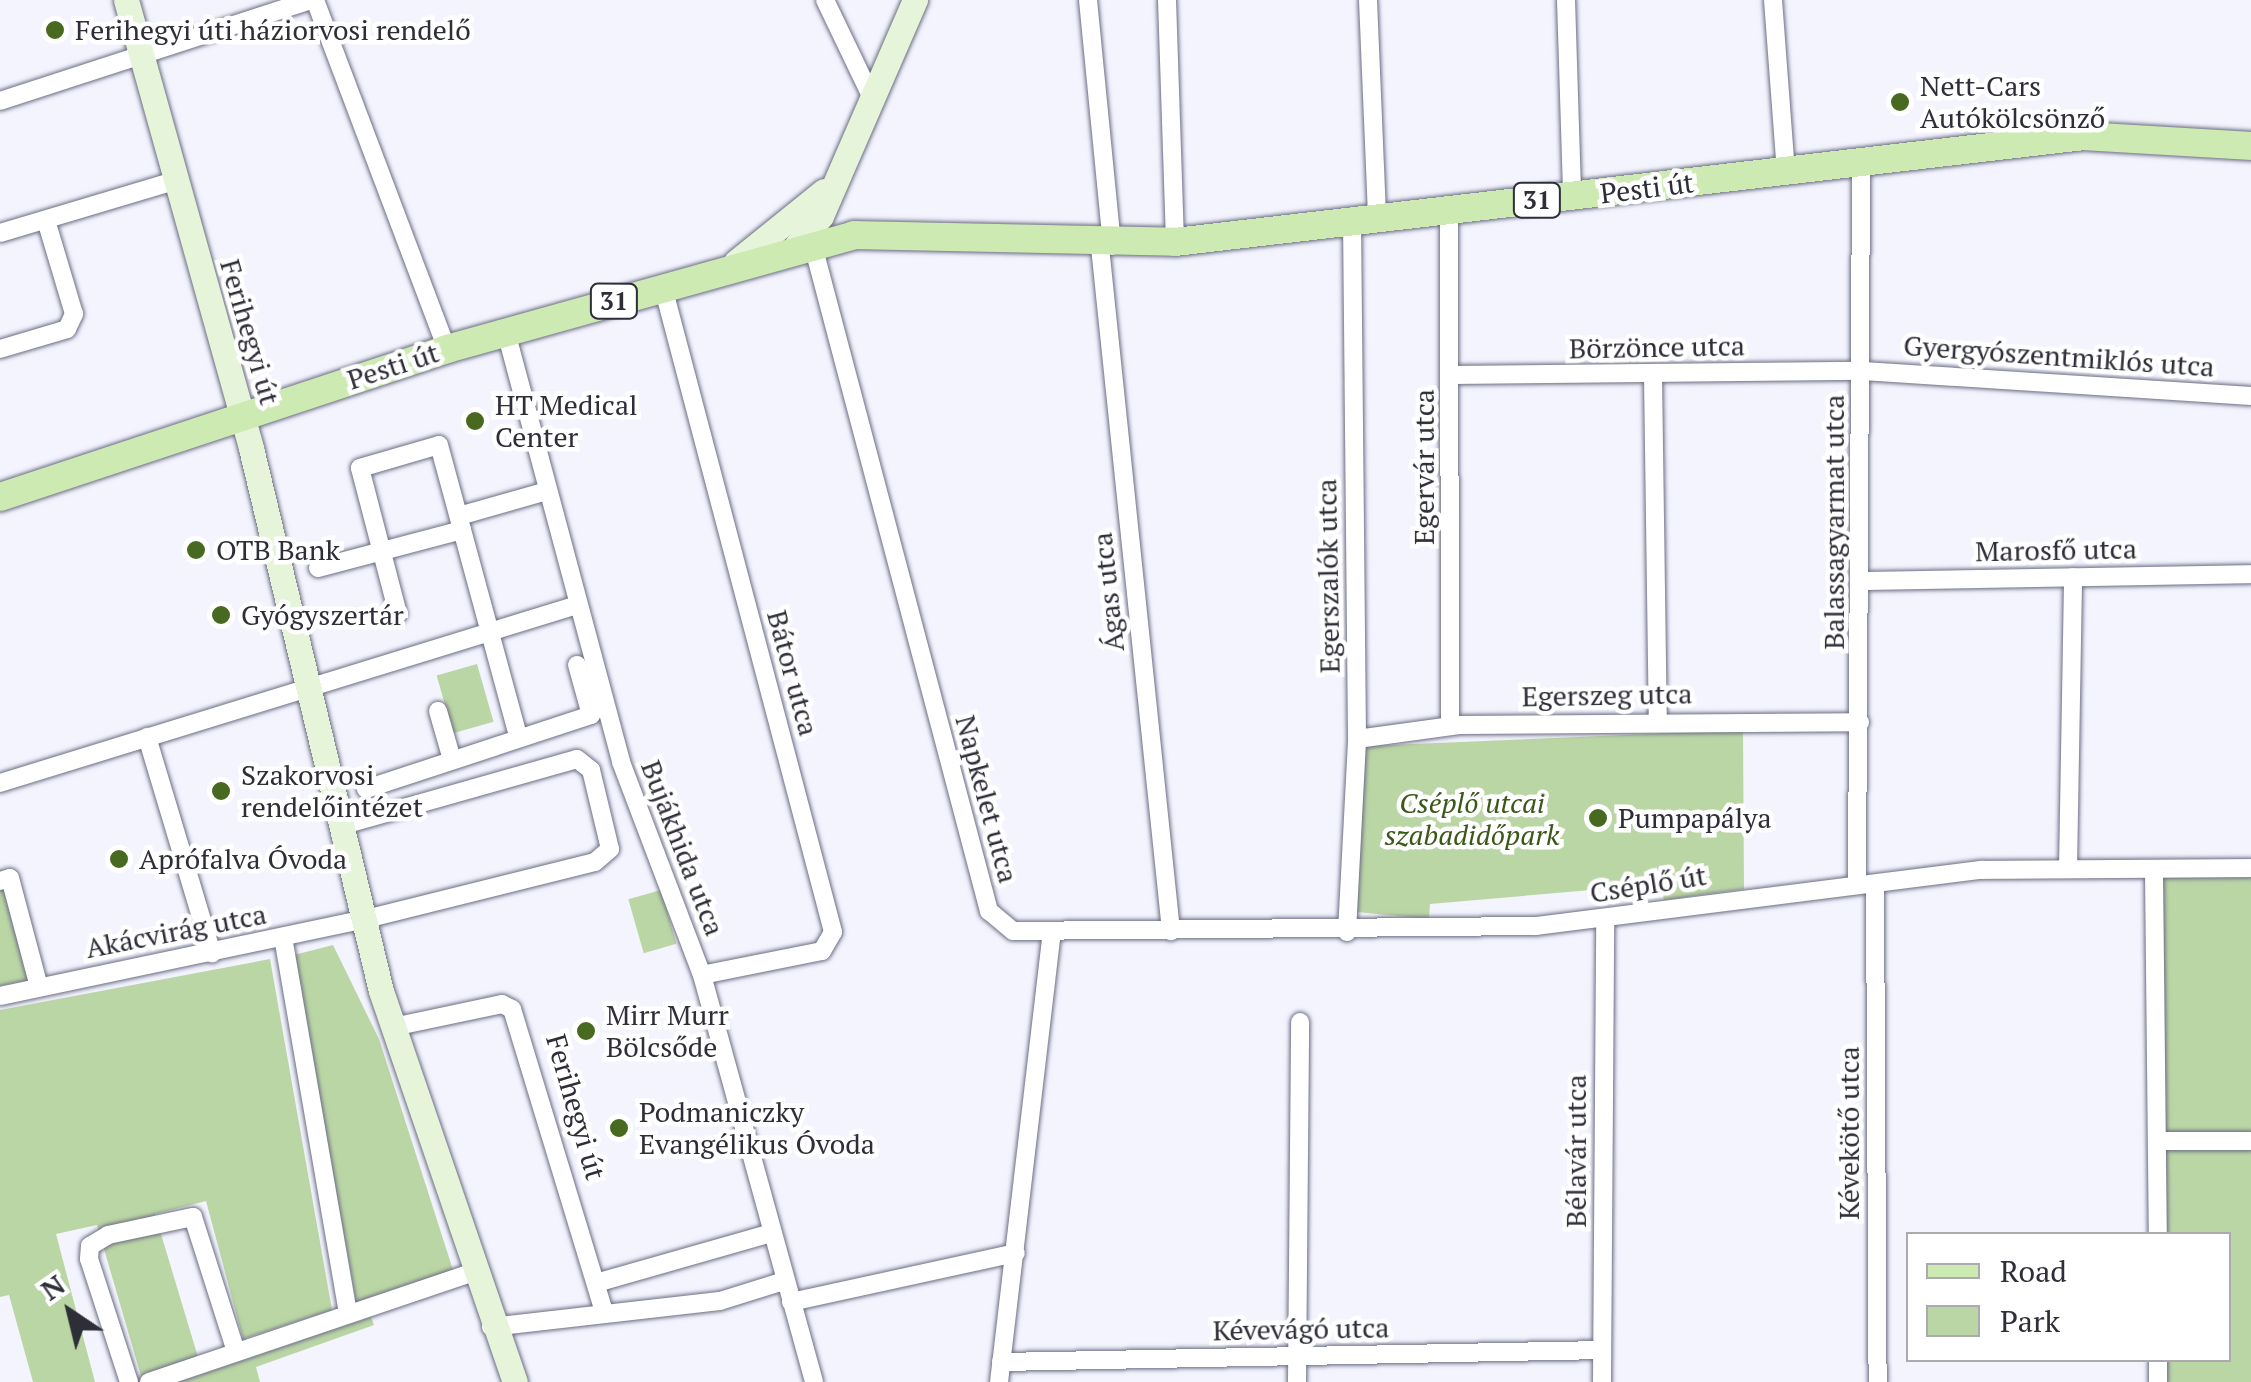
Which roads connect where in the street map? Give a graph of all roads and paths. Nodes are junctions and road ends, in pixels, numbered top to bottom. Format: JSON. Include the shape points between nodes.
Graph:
{"nodes":[{"id":1,"x":126,"y":0,"type":"edge"},
{"id":2,"x":313,"y":0,"type":"edge"},
{"id":3,"x":826,"y":0,"type":"edge"},
{"id":4,"x":915,"y":0,"type":"edge"},
{"id":5,"x":1088,"y":0,"type":"edge"},
{"id":6,"x":1167,"y":0,"type":"edge"},
{"id":7,"x":1368,"y":0,"type":"edge"},
{"id":8,"x":1566,"y":0,"type":"edge"},
{"id":9,"x":1773,"y":0,"type":"edge"},
{"id":10,"x":142,"y":58,"type":"junction"},
{"id":11,"x":871,"y":96,"type":"junction"},
{"id":12,"x":0,"y":101,"type":"edge"},
{"id":13,"x":2251,"y":146,"type":"edge"},
{"id":14,"x":1861,"y":159,"type":"junction"},
{"id":15,"x":1786,"y":171,"type":"junction"},
{"id":16,"x":842,"y":172,"type":"junction"},
{"id":17,"x":174,"y":181,"type":"junction"},
{"id":18,"x":1572,"y":196,"type":"junction"},
{"id":19,"x":1449,"y":208,"type":"junction"},
{"id":20,"x":1365,"y":218,"type":"junction"},
{"id":21,"x":46,"y":220,"type":"junction"},
{"id":22,"x":0,"y":234,"type":"edge"},
{"id":23,"x":816,"y":240,"type":"junction"},
{"id":24,"x":1175,"y":242,"type":"junction"},
{"id":25,"x":1106,"y":246,"type":"junction"},
{"id":26,"x":722,"y":270,"type":"junction"},
{"id":27,"x":666,"y":299,"type":"junction"},
{"id":28,"x":506,"y":332,"type":"junction"},
{"id":29,"x":0,"y":349,"type":"edge"},
{"id":30,"x":447,"y":350,"type":"junction"},
{"id":31,"x":1863,"y":371,"type":"junction"},
{"id":32,"x":1452,"y":376,"type":"junction"},
{"id":33,"x":1653,"y":376,"type":"junction"},
{"id":34,"x":2251,"y":396,"type":"edge"},
{"id":35,"x":242,"y":416,"type":"junction"},
{"id":36,"x":548,"y":490,"type":"junction"},
{"id":37,"x":0,"y":497,"type":"edge"},
{"id":38,"x":461,"y":523,"type":"junction"},
{"id":39,"x":381,"y":551,"type":"junction"},
{"id":40,"x":318,"y":568,"type":"dead end"},
{"id":41,"x":2251,"y":574,"type":"edge"},
{"id":42,"x":2072,"y":577,"type":"junction"},
{"id":43,"x":1861,"y":581,"type":"junction"},
{"id":44,"x":577,"y":605,"type":"junction"},
{"id":45,"x":398,"y":614,"type":"dead end"},
{"id":46,"x":491,"y":632,"type":"junction"},
{"id":47,"x":577,"y":665,"type":"dead end"},
{"id":48,"x":310,"y":682,"type":"junction"},
{"id":49,"x":438,"y":711,"type":"dead end"},
{"id":50,"x":1658,"y":721,"type":"junction"},
{"id":51,"x":1860,"y":722,"type":"junction"},
{"id":52,"x":1450,"y":726,"type":"junction"},
{"id":53,"x":518,"y":736,"type":"junction"},
{"id":54,"x":147,"y":737,"type":"junction"},
{"id":55,"x":1356,"y":740,"type":"junction"},
{"id":56,"x":450,"y":756,"type":"junction"},
{"id":57,"x":0,"y":783,"type":"edge"},
{"id":58,"x":366,"y":789,"type":"dead end"},
{"id":59,"x":344,"y":825,"type":"junction"},
{"id":60,"x":2068,"y":868,"type":"junction"},
{"id":61,"x":2251,"y":868,"type":"edge"},
{"id":62,"x":2154,"y":870,"type":"junction"},
{"id":63,"x":0,"y":881,"type":"edge"},
{"id":64,"x":1866,"y":884,"type":"junction"},
{"id":65,"x":362,"y":920,"type":"junction"},
{"id":66,"x":1605,"y":920,"type":"junction"},
{"id":67,"x":1170,"y":931,"type":"junction"},
{"id":68,"x":1347,"y":932,"type":"junction"},
{"id":69,"x":1052,"y":933,"type":"junction"},
{"id":70,"x":283,"y":937,"type":"junction"},
{"id":71,"x":212,"y":953,"type":"junction"},
{"id":72,"x":702,"y":974,"type":"junction"},
{"id":73,"x":38,"y":987,"type":"junction"},
{"id":74,"x":0,"y":996,"type":"edge"},
{"id":75,"x":1300,"y":1022,"type":"dead end"},
{"id":76,"x":393,"y":1027,"type":"junction"},
{"id":77,"x":2159,"y":1141,"type":"junction"},
{"id":78,"x":2250,"y":1141,"type":"edge"},
{"id":79,"x":2158,"y":1232,"type":"edge"},
{"id":80,"x":771,"y":1233,"type":"junction"},
{"id":81,"x":1016,"y":1254,"type":"junction"},
{"id":82,"x":471,"y":1273,"type":"junction"},
{"id":83,"x":784,"y":1281,"type":"junction"},
{"id":84,"x":596,"y":1283,"type":"junction"},
{"id":85,"x":791,"y":1302,"type":"junction"},
{"id":86,"x":348,"y":1312,"type":"junction"},
{"id":87,"x":604,"y":1312,"type":"junction"},
{"id":88,"x":491,"y":1327,"type":"junction"},
{"id":89,"x":1602,"y":1350,"type":"junction"},
{"id":90,"x":236,"y":1352,"type":"junction"},
{"id":91,"x":1298,"y":1357,"type":"junction"},
{"id":92,"x":1001,"y":1362,"type":"junction"},
{"id":93,"x":129,"y":1382,"type":"edge"},
{"id":94,"x":149,"y":1382,"type":"edge"},
{"id":95,"x":515,"y":1382,"type":"edge"},
{"id":96,"x":814,"y":1382,"type":"edge"},
{"id":97,"x":998,"y":1382,"type":"edge"},
{"id":98,"x":1298,"y":1382,"type":"edge"},
{"id":99,"x":1602,"y":1382,"type":"edge"},
{"id":100,"x":1878,"y":1382,"type":"edge"}],
"edges":[{"from":1,"to":10,"type":"main road","name":"Ferihegyi út"},
{"from":2,"to":10,"type":"street"},
{"from":2,"to":30,"type":"street"},
{"from":3,"to":11,"type":"street"},
{"from":4,"to":11,"type":"main road"},
{"from":5,"to":25,"type":"street","name":"Ágas utca"},
{"from":6,"to":24,"type":"street"},
{"from":7,"to":20,"type":"street","name":"Egerszalók utca"},
{"from":8,"to":18,"type":"street"},
{"from":9,"to":15,"type":"street"},
{"from":10,"to":12,"type":"street"},
{"from":10,"to":17,"type":"main road","name":"Ferihegyi út"},
{"from":11,"to":16,"type":"main road"},
{"from":13,"to":14,"type":"main road","name":"Pesti út","number":"31","via":[[2084,136]]},
{"from":14,"to":15,"type":"main road","name":"Pesti út","number":"31"},
{"from":14,"to":31,"type":"street","name":"Balassagyarmat utca"},
{"from":15,"to":18,"type":"main road","name":"Pesti út","number":"31"},
{"from":16,"to":23,"type":"main road"},
{"from":16,"to":26,"type":"main road","via":[[772,241]]},
{"from":17,"to":21,"type":"street"},
{"from":17,"to":35,"type":"main road","name":"Ferihegyi út"},
{"from":18,"to":19,"type":"main road","name":"Pesti út","number":"31"},
{"from":19,"to":20,"type":"main road","name":"Pesti út","number":"31"},
{"from":19,"to":32,"type":"street","name":"Egervár utca"},
{"from":20,"to":24,"type":"main road","name":"Pesti út","number":"31"},
{"from":20,"to":55,"type":"street","name":"Egerszalók utca"},
{"from":21,"to":22,"type":"street"},
{"from":21,"to":29,"type":"street","via":[[74,314],[67,328]]},
{"from":23,"to":25,"type":"main road","name":"Pesti út","number":"31"},
{"from":23,"to":26,"type":"main road","name":"Pesti út","number":"31"},
{"from":23,"to":69,"type":"street","name":"Napkelet utca","via":[[989,911],[1012,931]]},
{"from":24,"to":25,"type":"main road","name":"Pesti út","number":"31"},
{"from":25,"to":67,"type":"street","name":"Ágas utca"},
{"from":26,"to":27,"type":"main road","name":"Pesti út","number":"31"},
{"from":27,"to":28,"type":"main road","name":"Pesti út","number":"31"},
{"from":27,"to":72,"type":"street","name":"Bátor utca","via":[[833,932],[822,951]]},
{"from":28,"to":30,"type":"main road","name":"Pesti út","number":"31"},
{"from":28,"to":36,"type":"street","name":"Bujákhida utca"},
{"from":30,"to":35,"type":"main road","name":"Pesti út","number":"31"},
{"from":31,"to":33,"type":"street","name":"Börzönce utca"},
{"from":31,"to":34,"type":"street","name":"Gyergyószentmiklós utca"},
{"from":31,"to":43,"type":"street","name":"Balassagyarmat utca"},
{"from":32,"to":33,"type":"street","name":"Börzönce utca"},
{"from":32,"to":52,"type":"street","name":"Egervár utca"},
{"from":33,"to":50,"type":"street"},
{"from":35,"to":37,"type":"main road","name":"Pesti út","number":"31"},
{"from":35,"to":48,"type":"main road","name":"Ferihegyi út"},
{"from":36,"to":38,"type":"street"},
{"from":36,"to":44,"type":"street","name":"Bujákhida utca"},
{"from":38,"to":39,"type":"street"},
{"from":38,"to":39,"type":"street","via":[[439,446],[360,468]]},
{"from":38,"to":46,"type":"street"},
{"from":39,"to":40,"type":"street"},
{"from":39,"to":45,"type":"street"},
{"from":41,"to":42,"type":"street","name":"Marosfő utca"},
{"from":42,"to":43,"type":"street","name":"Marosfő utca"},
{"from":42,"to":60,"type":"street"},
{"from":43,"to":51,"type":"street","name":"Balassagyarmat utca"},
{"from":44,"to":46,"type":"street"},
{"from":44,"to":72,"type":"street","name":"Bujákhida utca","via":[[620,762]]},
{"from":46,"to":48,"type":"street"},
{"from":46,"to":53,"type":"street"},
{"from":47,"to":53,"type":"street","via":[[591,715]]},
{"from":48,"to":54,"type":"street"},
{"from":48,"to":59,"type":"main road","name":"Ferihegyi út"},
{"from":49,"to":56,"type":"street"},
{"from":50,"to":51,"type":"street","name":"Egerszeg utca"},
{"from":50,"to":52,"type":"street","name":"Egerszeg utca"},
{"from":51,"to":64,"type":"street","name":"Balassagyarmat utca"},
{"from":52,"to":55,"type":"street","name":"Egerszeg utca"},
{"from":53,"to":56,"type":"street"},
{"from":54,"to":57,"type":"street"},
{"from":54,"to":71,"type":"street"},
{"from":55,"to":68,"type":"street","name":"Egerszalók utca"},
{"from":56,"to":58,"type":"street"},
{"from":59,"to":65,"type":"main road","name":"Ferihegyi út"},
{"from":59,"to":65,"type":"street","via":[[576,759],[590,770],[610,841],[594,862]]},
{"from":60,"to":62,"type":"street","name":"Cséplő út"},
{"from":60,"to":64,"type":"street","name":"Cséplő út"},
{"from":61,"to":62,"type":"street","name":"Cséplő út"},
{"from":62,"to":77,"type":"street"},
{"from":63,"to":73,"type":"street","via":[[10,878]]},
{"from":64,"to":66,"type":"street","name":"Cséplő út"},
{"from":64,"to":100,"type":"street","name":"Kévekötő utca"},
{"from":65,"to":70,"type":"street","name":"Akácvirág utca"},
{"from":65,"to":76,"type":"main road","name":"Ferihegyi út"},
{"from":66,"to":68,"type":"street","name":"Cséplő út"},
{"from":66,"to":89,"type":"street","name":"Bélavár utca"},
{"from":67,"to":68,"type":"street","name":"Cséplő út"},
{"from":67,"to":69,"type":"street","name":"Cséplő út"},
{"from":69,"to":81,"type":"street"},
{"from":70,"to":71,"type":"street","name":"Akácvirág utca"},
{"from":70,"to":86,"type":"street"},
{"from":71,"to":73,"type":"street","name":"Akácvirág utca"},
{"from":72,"to":80,"type":"street","name":"Bujákhida utca"},
{"from":73,"to":74,"type":"street","name":"Akácvirág utca"},
{"from":75,"to":91,"type":"street"},
{"from":76,"to":82,"type":"main road","name":"Ferihegyi út"},
{"from":76,"to":84,"type":"street","name":"Ferihegyi út","via":[[512,1009]]},
{"from":77,"to":78,"type":"street"},
{"from":77,"to":79,"type":"street"},
{"from":80,"to":83,"type":"street","name":"Bujákhida utca"},
{"from":80,"to":84,"type":"street"},
{"from":81,"to":85,"type":"street"},
{"from":81,"to":92,"type":"street"},
{"from":82,"to":86,"type":"street"},
{"from":82,"to":88,"type":"main road","name":"Ferihegyi út"},
{"from":83,"to":85,"type":"street","name":"Bujákhida utca"},
{"from":83,"to":87,"type":"street","via":[[720,1301]]},
{"from":84,"to":87,"type":"street","name":"Ferihegyi út"},
{"from":85,"to":96,"type":"street","name":"Bujákhida utca"},
{"from":86,"to":90,"type":"street"},
{"from":87,"to":88,"type":"street"},
{"from":88,"to":95,"type":"main road","name":"Ferihegyi út"},
{"from":89,"to":91,"type":"street","name":"Kévevágó utca"},
{"from":89,"to":99,"type":"street","name":"Bélavár utca"},
{"from":90,"to":93,"type":"street","via":[[193,1217],[108,1235],[90,1246],[89,1259]]},
{"from":90,"to":94,"type":"street"},
{"from":91,"to":92,"type":"street","name":"Kévevágó utca"},
{"from":91,"to":98,"type":"street"},
{"from":92,"to":97,"type":"street"}]}
